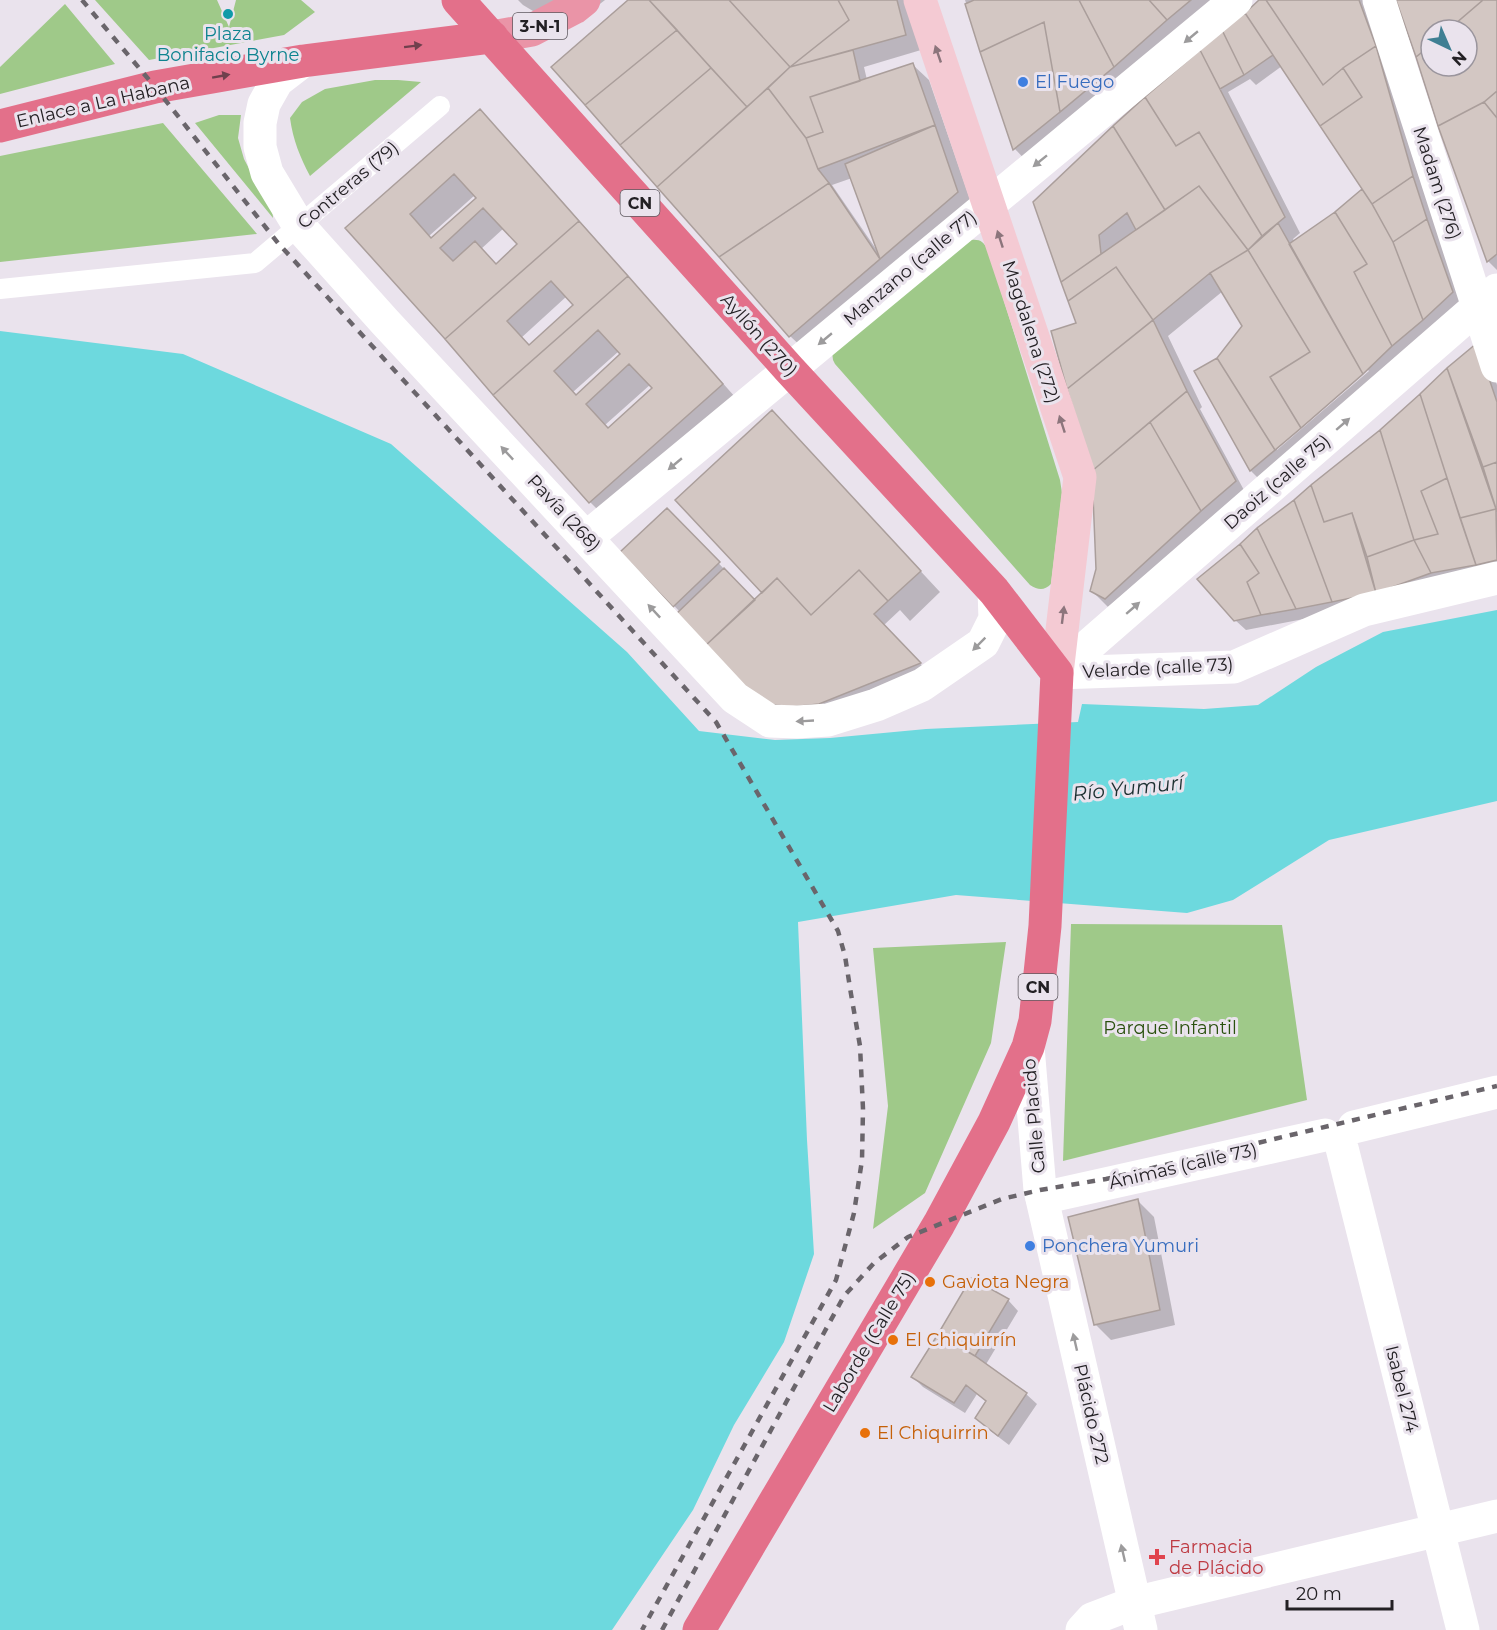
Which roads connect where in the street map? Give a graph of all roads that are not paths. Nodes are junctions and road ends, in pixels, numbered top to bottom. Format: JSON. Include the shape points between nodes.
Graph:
{"nodes":[{"id":1,"x":458,"y":0,"type":"edge"},
{"id":2,"x":584,"y":0,"type":"edge"},
{"id":3,"x":920,"y":0,"type":"edge"},
{"id":4,"x":1236,"y":0,"type":"edge"},
{"id":5,"x":1379,"y":0,"type":"edge"},
{"id":6,"x":492,"y":37,"type":"junction"},
{"id":7,"x":303,"y":61,"type":"junction"},
{"id":8,"x":441,"y":106,"type":"dead end"},
{"id":9,"x":0,"y":126,"type":"edge"},
{"id":10,"x":988,"y":203,"type":"junction"},
{"id":11,"x":299,"y":226,"type":"junction"},
{"id":12,"x":0,"y":289,"type":"edge"},
{"id":13,"x":1487,"y":298,"type":"edge"},
{"id":14,"x":1497,"y":366,"type":"edge"},
{"id":15,"x":789,"y":369,"type":"junction"},
{"id":16,"x":586,"y":537,"type":"junction"},
{"id":17,"x":1497,"y":579,"type":"edge"},
{"id":18,"x":994,"y":591,"type":"junction"},
{"id":19,"x":1057,"y":684,"type":"junction"},
{"id":20,"x":1028,"y":1047,"type":"junction"},
{"id":21,"x":1497,"y":1092,"type":"edge"},
{"id":22,"x":1340,"y":1136,"type":"junction"},
{"id":23,"x":1042,"y":1198,"type":"junction"},
{"id":24,"x":1497,"y":1516,"type":"edge"},
{"id":25,"x":1438,"y":1530,"type":"junction"},
{"id":26,"x":1138,"y":1617,"type":"edge"},
{"id":27,"x":699,"y":1630,"type":"edge"},
{"id":28,"x":1082,"y":1630,"type":"edge"},
{"id":29,"x":1463,"y":1630,"type":"edge"}],
"edges":[{"from":1,"to":6,"type":"highway","name":"Ayllón (270)","number":"CN"},
{"from":2,"to":6,"type":"main road","number":"3-N-1","via":[[532,30]]},
{"from":10,"to":3,"type":"main road","name":"Magdalena (272)","one_way":true},
{"from":4,"to":10,"type":"street","name":"Manzano (calle 77)","one_way":true},
{"from":5,"to":13,"type":"street","name":"Madam (276)"},
{"from":7,"to":6,"type":"highway","name":"Enlace a La Habana","one_way":true},
{"from":6,"to":15,"type":"highway","name":"Ayllón (270)","number":"CN"},
{"from":9,"to":7,"type":"highway","name":"Enlace a La Habana","one_way":true,"via":[[154,87]]},
{"from":7,"to":11,"type":"street","name":"Pavía (268)","via":[[277,81],[264,104],[260,147],[267,173]]},
{"from":8,"to":11,"type":"lane","name":"Contreras (79)"},
{"from":10,"to":15,"type":"street","name":"Manzano (calle 77)","one_way":true},
{"from":19,"to":10,"type":"main road","name":"Magdalena (272)","one_way":true,"via":[[1080,477]]},
{"from":11,"to":12,"type":"lane","name":"Contreras (79)","via":[[255,263]]},
{"from":16,"to":11,"type":"street","name":"Pavía (268)","one_way":true},
{"from":13,"to":14,"type":"street","name":"Madam (276)"},
{"from":19,"to":13,"type":"street","name":"Daoiz (calle 75)","one_way":true},
{"from":15,"to":16,"type":"street","name":"Manzano (calle 77)","one_way":true},
{"from":15,"to":18,"type":"highway","name":"Ayllón (270)","number":"CN"},
{"from":18,"to":16,"type":"street","name":"Pavía (268)","one_way":true,"via":[[995,619],[984,643],[922,685],[828,720],[770,721],[735,698]]},
{"from":17,"to":19,"type":"street","name":"Velarde (calle 73)","via":[[1364,610],[1234,667]]},
{"from":18,"to":19,"type":"highway","name":"Ayllón (270)","number":"CN"},
{"from":19,"to":20,"type":"highway","name":"Calle Placido","number":"CN","via":[[1045,927],[1035,1021]]},
{"from":20,"to":23,"type":"street","name":"Calle Placido"},
{"from":20,"to":27,"type":"highway","name":"Laborde (Calle 75)","number":"CN","via":[[994,1122],[939,1224]]},
{"from":21,"to":22,"type":"street","name":"Ánimas (calle 73)"},
{"from":22,"to":23,"type":"street","name":"Ánimas (calle 73)"},
{"from":22,"to":25,"type":"street","name":"Isabel 274"},
{"from":26,"to":23,"type":"street","name":"Plácido 272","one_way":true},
{"from":24,"to":25,"type":"street"},
{"from":25,"to":26,"type":"street"},
{"from":25,"to":29,"type":"street","name":"Isabel 274"},
{"from":26,"to":28,"type":"street","via":[[1092,1619]]}]}
